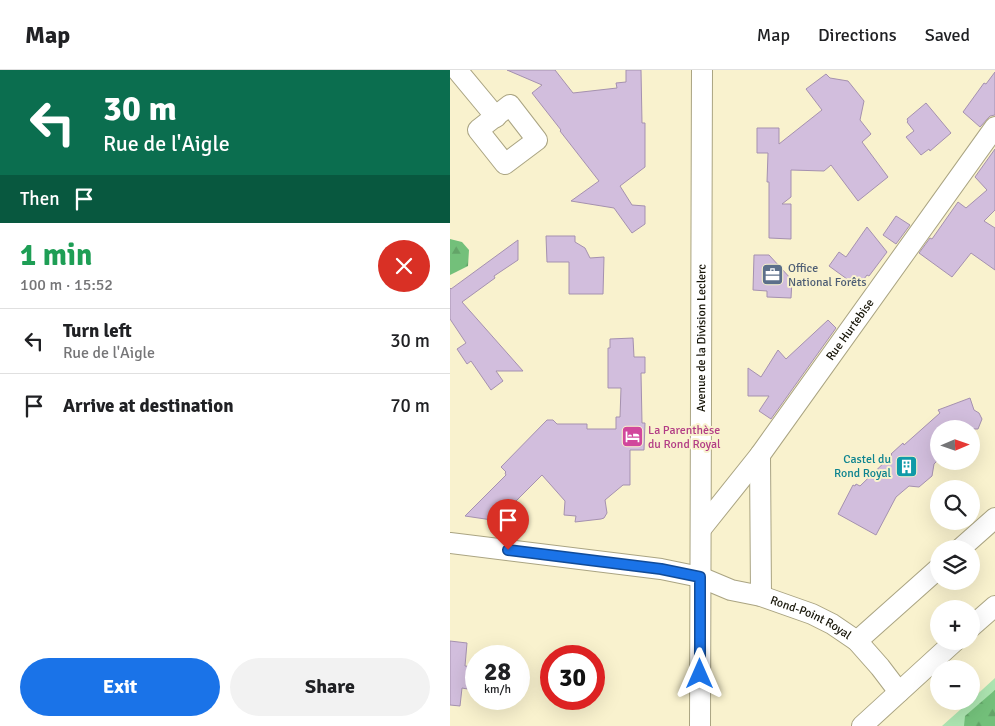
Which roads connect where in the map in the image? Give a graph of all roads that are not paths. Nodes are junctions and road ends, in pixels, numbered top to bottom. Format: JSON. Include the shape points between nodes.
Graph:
{"nodes":[{"id":1,"x":457,"y":70,"type":"edge"},
{"id":2,"x":702,"y":70,"type":"edge"},
{"id":3,"x":496,"y":117,"type":"dead end"},
{"id":4,"x":995,"y":127,"type":"edge"},
{"id":5,"x":760,"y":455,"type":"junction"},
{"id":6,"x":995,"y":518,"type":"edge"},
{"id":7,"x":700,"y":529,"type":"junction"},
{"id":8,"x":970,"y":540,"type":"edge"},
{"id":9,"x":450,"y":543,"type":"edge"},
{"id":10,"x":930,"y":576,"type":"edge"},
{"id":11,"x":700,"y":577,"type":"junction"},
{"id":12,"x":761,"y":596,"type":"junction"},
{"id":13,"x":995,"y":606,"type":"edge"},
{"id":14,"x":980,"y":619,"type":"edge"},
{"id":15,"x":857,"y":640,"type":"junction"},
{"id":16,"x":945,"y":650,"type":"edge"},
{"id":17,"x":899,"y":692,"type":"junction"},
{"id":18,"x":700,"y":726,"type":"edge"},
{"id":19,"x":862,"y":726,"type":"edge"}],
"edges":[{"from":1,"to":3,"type":"street"},
{"from":2,"to":7,"type":"street","name":"Avenue de la Division Leclerc"},
{"from":4,"to":5,"type":"street","name":"Rue Hurtebise"},
{"from":5,"to":7,"type":"street","name":"Rue Hurtebise"},
{"from":5,"to":12,"type":"street"},
{"from":6,"to":8,"type":"street"},
{"from":7,"to":11,"type":"street","name":"Avenue de la Division Leclerc"},
{"from":9,"to":11,"type":"street","name":"Rond-Point Royal","via":[[661,569]]},
{"from":10,"to":15,"type":"street"},
{"from":11,"to":12,"type":"street","name":"Rond-Point Royal","via":[[731,590]]},
{"from":11,"to":18,"type":"street","name":"Avenue de la Division Leclerc"},
{"from":12,"to":15,"type":"street","name":"Rond-Point Royal","via":[[812,614]]},
{"from":13,"to":14,"type":"street"},
{"from":15,"to":17,"type":"street","name":"Rond-Point Royal"},
{"from":16,"to":17,"type":"street"},
{"from":17,"to":19,"type":"street"}]}
